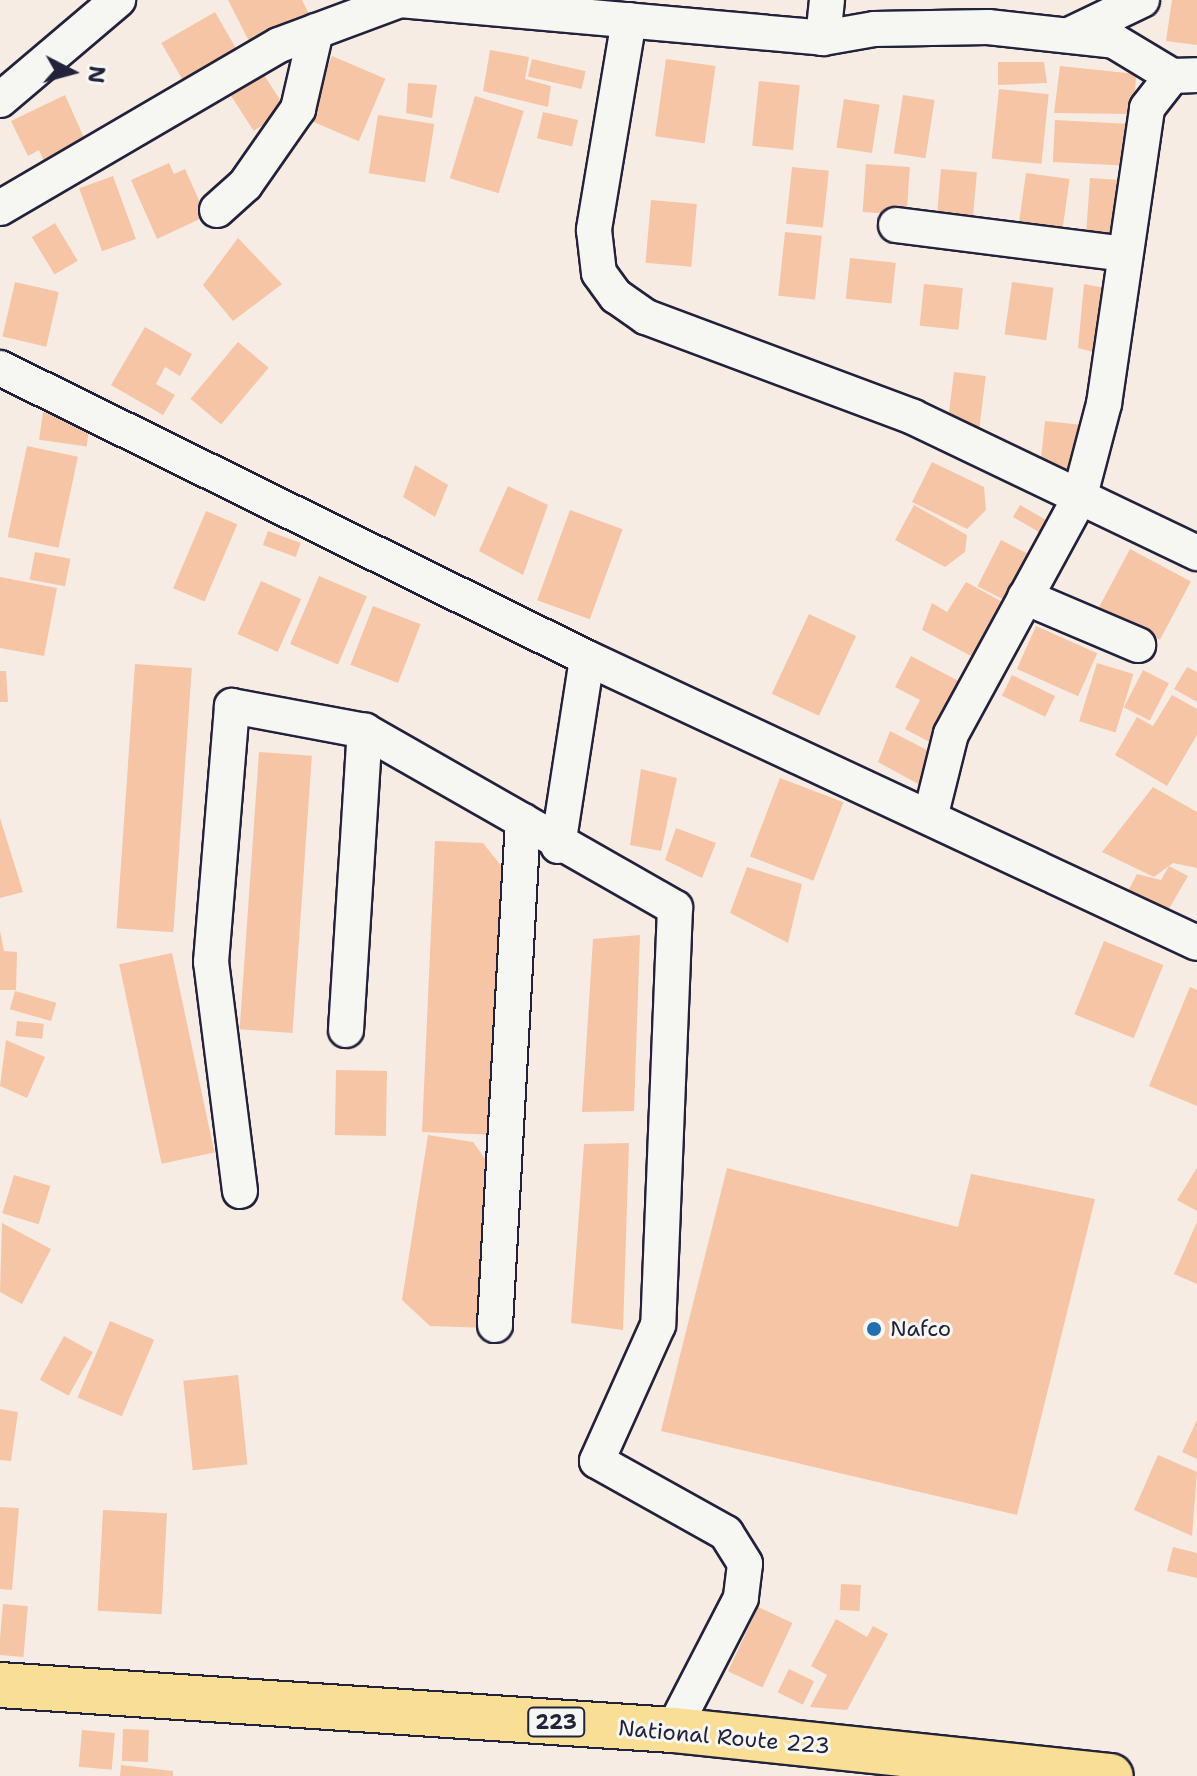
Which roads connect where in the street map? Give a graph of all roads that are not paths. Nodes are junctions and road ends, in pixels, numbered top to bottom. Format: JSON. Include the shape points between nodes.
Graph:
{"nodes":[{"id":1,"x":118,"y":0,"type":"edge"},
{"id":2,"x":827,"y":0,"type":"edge"},
{"id":3,"x":1142,"y":0,"type":"edge"},
{"id":4,"x":352,"y":8,"type":"edge"},
{"id":5,"x":652,"y":15,"type":"edge"},
{"id":6,"x":316,"y":31,"type":"junction"},
{"id":7,"x":1069,"y":35,"type":"junction"},
{"id":8,"x":823,"y":38,"type":"junction"},
{"id":9,"x":1184,"y":75,"type":"edge"},
{"id":10,"x":0,"y":100,"type":"edge"},
{"id":11,"x":0,"y":208,"type":"edge"},
{"id":12,"x":217,"y":210,"type":"dead end"},
{"id":13,"x":896,"y":225,"type":"dead end"},
{"id":14,"x":1125,"y":254,"type":"junction"},
{"id":15,"x":0,"y":368,"type":"edge"},
{"id":16,"x":1079,"y":499,"type":"junction"},
{"id":17,"x":1197,"y":553,"type":"edge"},
{"id":18,"x":1025,"y":597,"type":"junction"},
{"id":19,"x":1138,"y":645,"type":"dead end"},
{"id":20,"x":587,"y":658,"type":"junction"},
{"id":21,"x":365,"y":731,"type":"junction"},
{"id":22,"x":931,"y":814,"type":"junction"},
{"id":23,"x":523,"y":821,"type":"junction"},
{"id":24,"x":558,"y":846,"type":"junction"},
{"id":25,"x":1197,"y":943,"type":"edge"},
{"id":26,"x":346,"y":1030,"type":"dead end"},
{"id":27,"x":240,"y":1191,"type":"dead end"},
{"id":28,"x":495,"y":1325,"type":"dead end"},
{"id":29,"x":0,"y":1685,"type":"edge"},
{"id":30,"x":673,"y":1730,"type":"junction"},
{"id":31,"x":1111,"y":1776,"type":"edge"}],
"edges":[{"from":1,"to":10,"type":"street"},
{"from":2,"to":8,"type":"street"},
{"from":3,"to":7,"type":"street"},
{"from":4,"to":5,"type":"street","via":[[400,0]]},
{"from":4,"to":6,"type":"street"},
{"from":5,"to":8,"type":"street"},
{"from":5,"to":16,"type":"street","via":[[594,230],[599,273],[616,296],[646,317],[913,417]]},
{"from":6,"to":11,"type":"street","via":[[279,45]]},
{"from":6,"to":12,"type":"street","via":[[298,109],[245,185]]},
{"from":7,"to":8,"type":"street","via":[[917,28]]},
{"from":7,"to":9,"type":"street","via":[[1114,41]]},
{"from":9,"to":14,"type":"street","via":[[1147,108]]},
{"from":13,"to":14,"type":"street"},
{"from":14,"to":16,"type":"street","via":[[1104,404]]},
{"from":15,"to":20,"type":"street"},
{"from":16,"to":17,"type":"street"},
{"from":16,"to":18,"type":"street"},
{"from":18,"to":19,"type":"street"},
{"from":18,"to":22,"type":"street","via":[[951,734]]},
{"from":20,"to":22,"type":"street"},
{"from":20,"to":24,"type":"street"},
{"from":21,"to":23,"type":"street"},
{"from":21,"to":26,"type":"street"},
{"from":21,"to":27,"type":"street","via":[[232,706],[211,962]]},
{"from":22,"to":25,"type":"street"},
{"from":23,"to":24,"type":"street"},
{"from":23,"to":28,"type":"street"},
{"from":24,"to":30,"type":"street","via":[[675,908],[658,1325],[597,1461],[726,1533],[745,1564],[741,1598]]},
{"from":29,"to":30,"type":"highway","name":"National Route 223","number":"223"},
{"from":30,"to":31,"type":"highway","name":"National Route 223","number":"223"}]}
